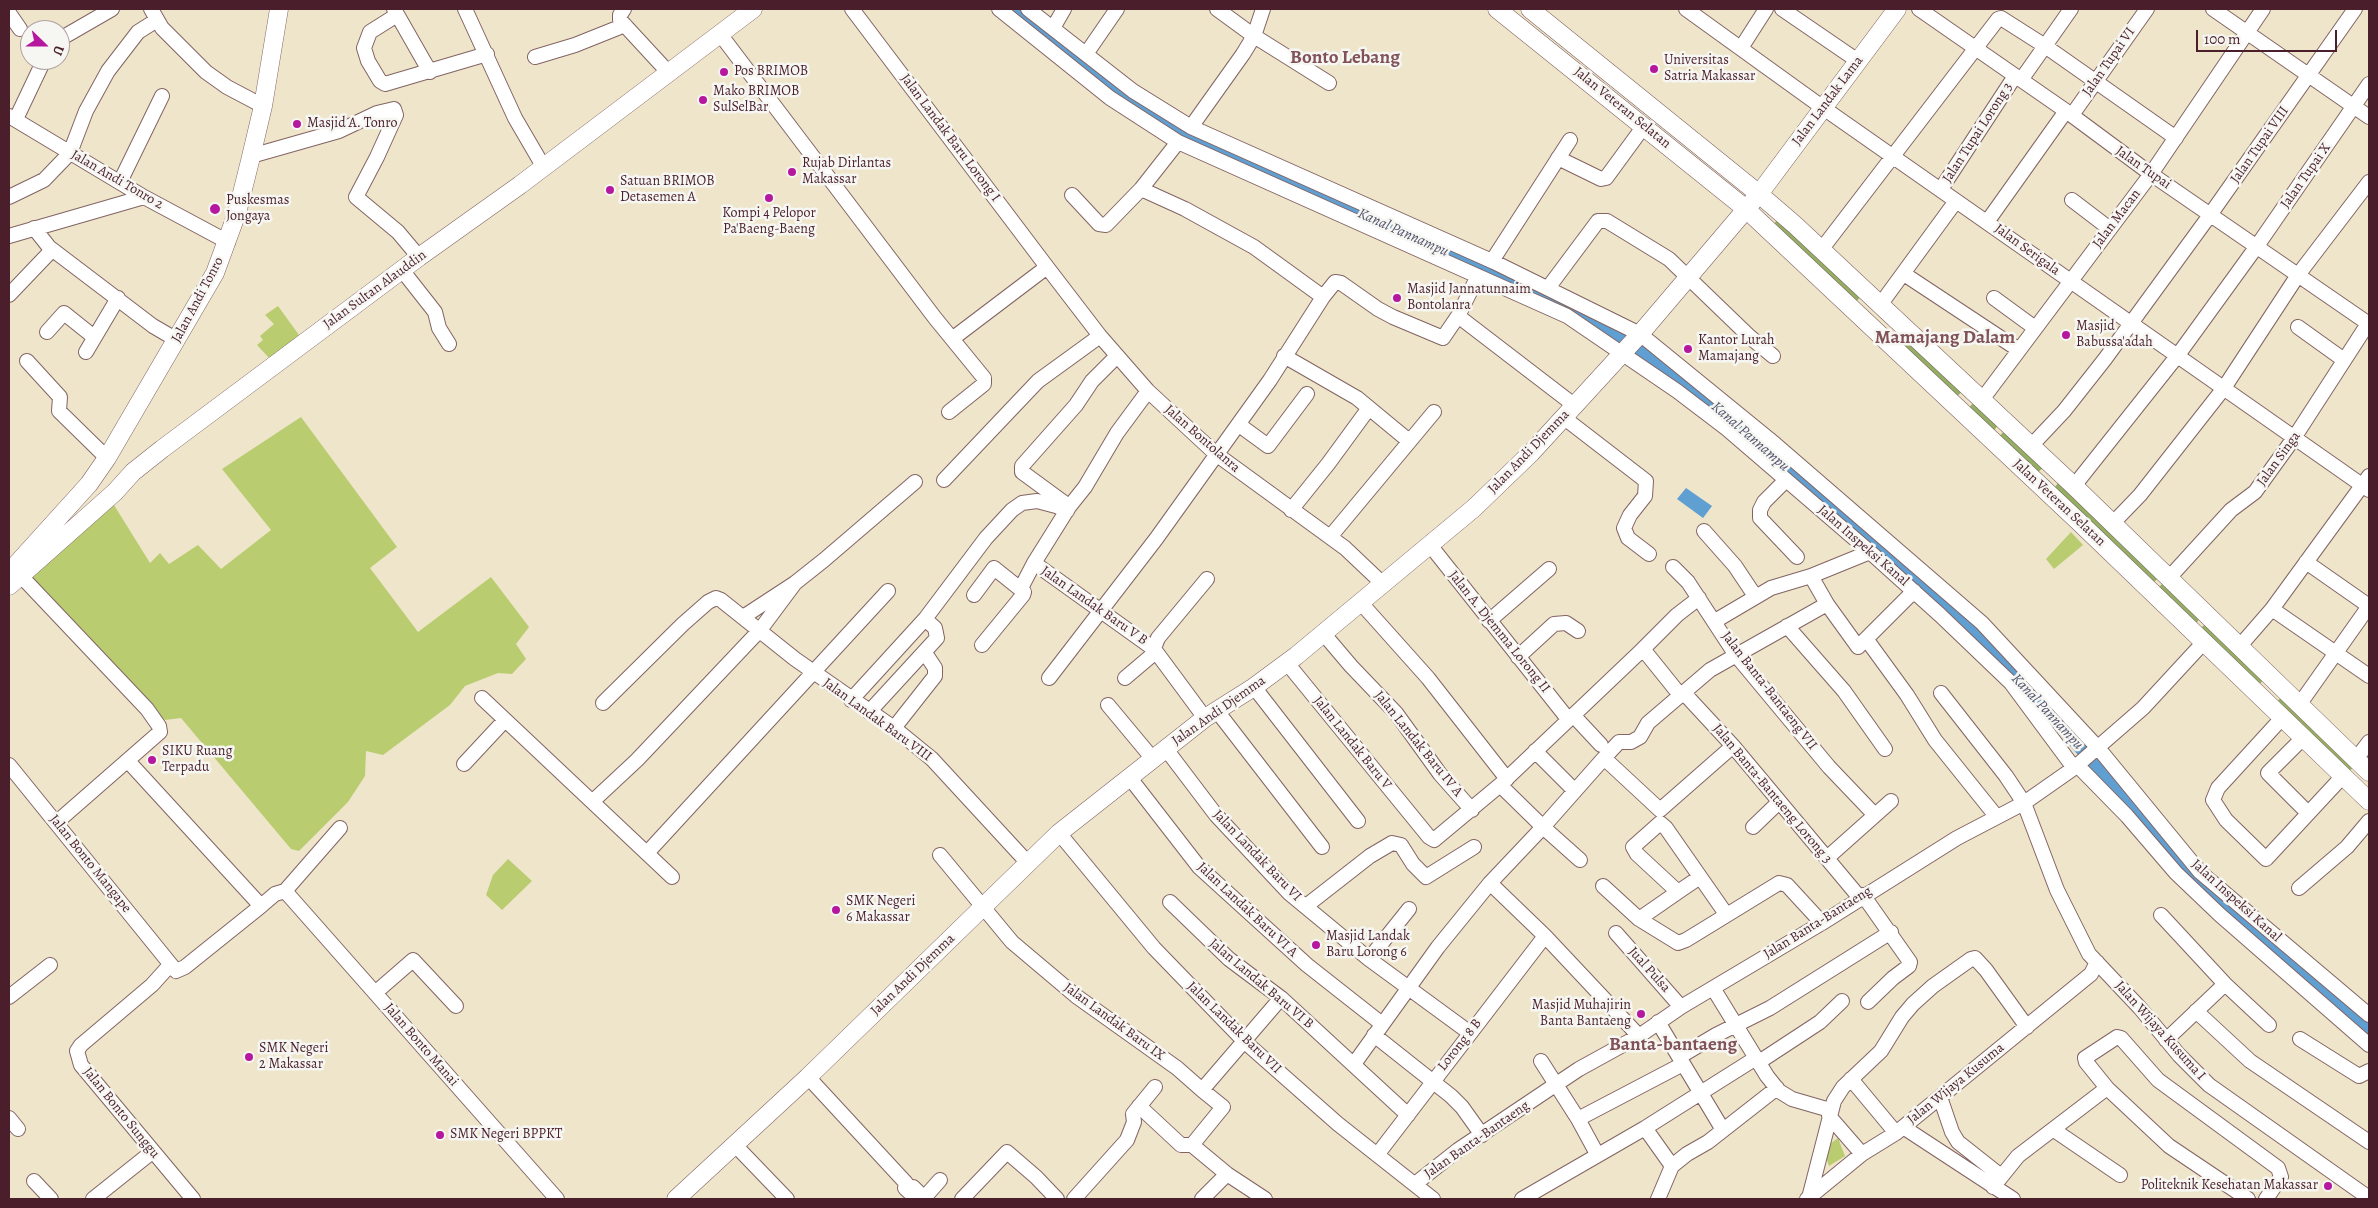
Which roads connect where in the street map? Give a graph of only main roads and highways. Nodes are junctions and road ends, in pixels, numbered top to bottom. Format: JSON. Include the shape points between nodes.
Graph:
{"nodes":[{"id":1,"x":279,"y":9,"type":"edge"},
{"id":2,"x":1530,"y":9,"type":"edge"},
{"id":3,"x":1897,"y":9,"type":"edge"},
{"id":4,"x":744,"y":11,"type":"edge"},
{"id":5,"x":1504,"y":11,"type":"edge"},
{"id":6,"x":1759,"y":194,"type":"junction"},
{"id":7,"x":1746,"y":209,"type":"junction"},
{"id":8,"x":1904,"y":328,"type":"junction"},
{"id":9,"x":1889,"y":342,"type":"junction"},
{"id":10,"x":2056,"y":470,"type":"junction"},
{"id":11,"x":133,"y":472,"type":"junction"},
{"id":12,"x":89,"y":484,"type":"junction"},
{"id":13,"x":2041,"y":486,"type":"junction"},
{"id":14,"x":13,"y":578,"type":"edge"},
{"id":15,"x":2276,"y":682,"type":"junction"},
{"id":16,"x":2262,"y":698,"type":"junction"},
{"id":17,"x":2369,"y":772,"type":"edge"},
{"id":18,"x":2369,"y":801,"type":"edge"},
{"id":19,"x":676,"y":1199,"type":"edge"}],
"edges":[{"from":1,"to":12,"type":"main road","name":"Jalan Andi Tonro","via":[[263,106],[228,242],[215,273],[177,340]]},
{"from":2,"to":6,"type":"main road","name":"Jalan Veteran Selatan"},
{"from":3,"to":6,"type":"main road","name":"Jalan Landak Lama"},
{"from":4,"to":11,"type":"main road","name":"Jalan Sultan Alauddin","via":[[720,34],[520,186],[419,257]]},
{"from":5,"to":7,"type":"main road","name":"Jalan Veteran Selatan"},
{"from":6,"to":7,"type":"main road"},
{"from":6,"to":8,"type":"main road","name":"Jalan Veteran Selatan"},
{"from":7,"to":9,"type":"main road","name":"Jalan Veteran Selatan"},
{"from":7,"to":19,"type":"main road","name":"Jalan Andi Djemma","via":[[1624,352],[1506,479],[1287,663],[1211,714],[1059,833],[808,1077]]},
{"from":8,"to":9,"type":"main road"},
{"from":8,"to":10,"type":"main road","name":"Jalan Veteran Selatan"},
{"from":9,"to":13,"type":"main road","name":"Jalan Veteran Selatan"},
{"from":10,"to":13,"type":"main road"},
{"from":10,"to":15,"type":"main road","name":"Jalan Veteran Selatan"},
{"from":11,"to":12,"type":"main road","via":[[96,497],[90,495]]},
{"from":11,"to":14,"type":"main road","name":"Jalan Sultan Alauddin","via":[[115,492]]},
{"from":12,"to":14,"type":"main road"},
{"from":13,"to":16,"type":"main road","name":"Jalan Veteran Selatan"},
{"from":15,"to":16,"type":"main road"},
{"from":15,"to":17,"type":"main road","name":"Jalan Veteran Selatan"},
{"from":16,"to":18,"type":"main road","name":"Jalan Veteran Selatan"}]}
